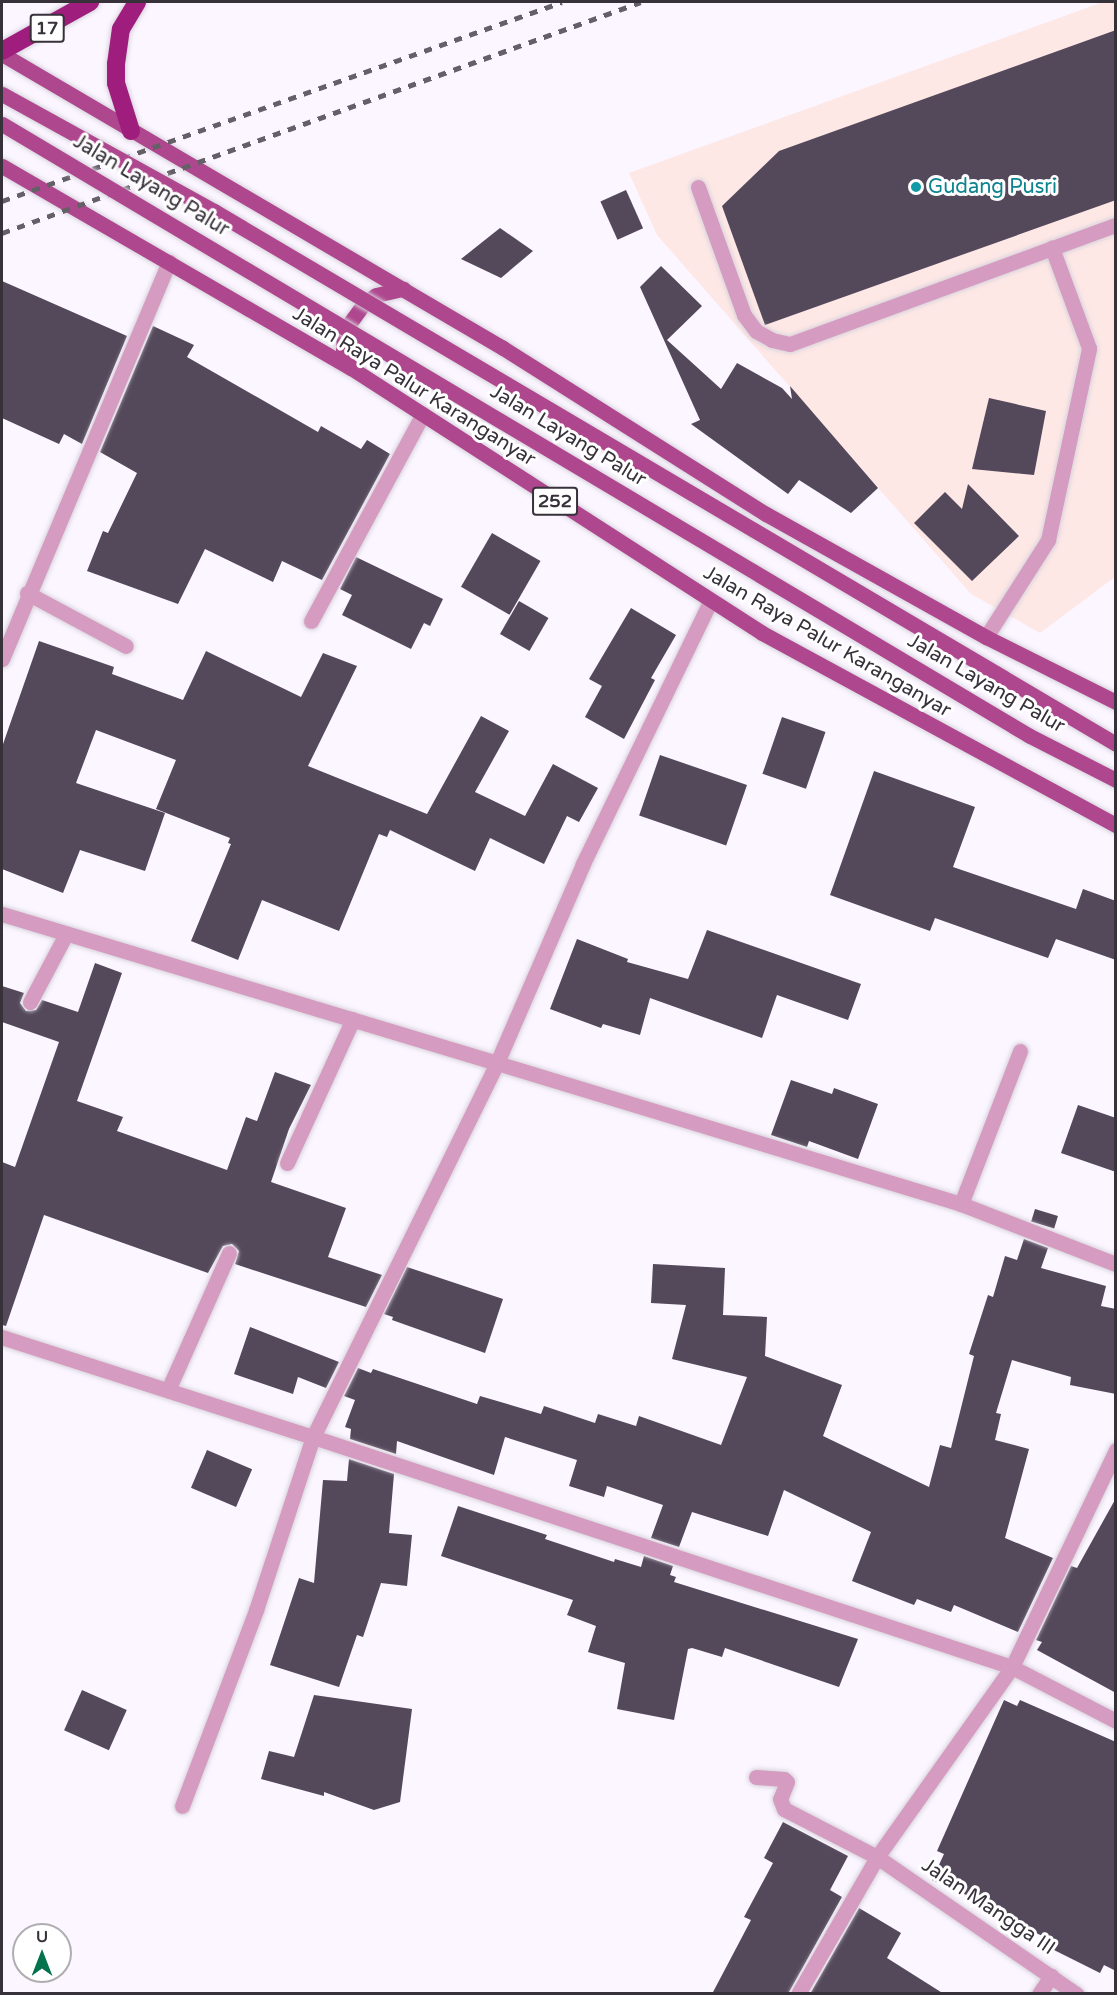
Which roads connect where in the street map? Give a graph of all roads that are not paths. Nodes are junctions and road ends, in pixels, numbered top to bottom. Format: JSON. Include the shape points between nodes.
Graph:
{"nodes":[{"id":1,"x":90,"y":2,"type":"edge"},
{"id":2,"x":137,"y":2,"type":"edge"},
{"id":3,"x":2,"y":53,"type":"edge"},
{"id":4,"x":2,"y":94,"type":"edge"},
{"id":5,"x":2,"y":124,"type":"edge"},
{"id":6,"x":132,"y":131,"type":"junction"},
{"id":7,"x":2,"y":166,"type":"edge"},
{"id":8,"x":698,"y":187,"type":"dead end"},
{"id":9,"x":1116,"y":225,"type":"edge"},
{"id":10,"x":1052,"y":248,"type":"junction"},
{"id":11,"x":169,"y":262,"type":"junction"},
{"id":12,"x":403,"y":289,"type":"junction"},
{"id":13,"x":351,"y":368,"type":"junction"},
{"id":14,"x":423,"y":414,"type":"junction"},
{"id":15,"x":27,"y":593,"type":"junction"},
{"id":16,"x":710,"y":602,"type":"junction"},
{"id":17,"x":310,"y":621,"type":"dead end"},
{"id":18,"x":986,"y":638,"type":"junction"},
{"id":19,"x":126,"y":646,"type":"dead end"},
{"id":20,"x":2,"y":659,"type":"edge"},
{"id":21,"x":1116,"y":702,"type":"edge"},
{"id":22,"x":1116,"y":744,"type":"edge"},
{"id":23,"x":1116,"y":780,"type":"edge"},
{"id":24,"x":1116,"y":825,"type":"edge"},
{"id":25,"x":2,"y":914,"type":"edge"},
{"id":26,"x":65,"y":936,"type":"junction"},
{"id":27,"x":30,"y":1002,"type":"dead end"},
{"id":28,"x":353,"y":1019,"type":"junction"},
{"id":29,"x":1020,"y":1051,"type":"dead end"},
{"id":30,"x":497,"y":1063,"type":"junction"},
{"id":31,"x":287,"y":1163,"type":"dead end"},
{"id":32,"x":961,"y":1204,"type":"junction"},
{"id":33,"x":229,"y":1253,"type":"dead end"},
{"id":34,"x":1116,"y":1264,"type":"edge"},
{"id":35,"x":2,"y":1337,"type":"edge"},
{"id":36,"x":168,"y":1390,"type":"junction"},
{"id":37,"x":313,"y":1437,"type":"junction"},
{"id":38,"x":1116,"y":1450,"type":"edge"},
{"id":39,"x":1012,"y":1667,"type":"junction"},
{"id":40,"x":1116,"y":1721,"type":"edge"},
{"id":41,"x":756,"y":1777,"type":"dead end"},
{"id":42,"x":182,"y":1806,"type":"dead end"},
{"id":43,"x":877,"y":1857,"type":"junction"},
{"id":44,"x":1052,"y":1976,"type":"junction"},
{"id":45,"x":798,"y":1994,"type":"edge"},
{"id":46,"x":1039,"y":1994,"type":"edge"},
{"id":47,"x":1076,"y":1994,"type":"edge"}],
"edges":[{"from":1,"to":3,"type":"highway","number":"17"},
{"from":2,"to":6,"type":"highway","via":[[122,29],[116,64],[116,83]]},
{"from":3,"to":6,"type":"main road"},
{"from":4,"to":22,"type":"main road","name":"Jalan Layang Palur","bridge":true,"via":[[224,217]]},
{"from":5,"to":23,"type":"main road","name":"Jalan Layang Palur","number":"252","bridge":true,"via":[[1030,736]]},
{"from":6,"to":12,"type":"main road"},
{"from":7,"to":11,"type":"main road","name":"Jalan Raya Palur Karanganyar","number":"252"},
{"from":8,"to":10,"type":"street","via":[[744,315],[756,331],[790,344]]},
{"from":9,"to":10,"type":"street"},
{"from":10,"to":18,"type":"street","via":[[1089,348],[1048,540]]},
{"from":11,"to":13,"type":"main road","name":"Jalan Raya Palur Karanganyar","number":"252"},
{"from":11,"to":15,"type":"street"},
{"from":12,"to":13,"type":"main road","via":[[376,295],[363,305],[344,331],[343,352]]},
{"from":12,"to":18,"type":"main road","via":[[766,514]]},
{"from":13,"to":14,"type":"main road","name":"Jalan Raya Palur Karanganyar","number":"252"},
{"from":14,"to":16,"type":"main road","name":"Jalan Raya Palur Karanganyar","number":"252"},
{"from":14,"to":17,"type":"street"},
{"from":15,"to":19,"type":"street"},
{"from":15,"to":20,"type":"street"},
{"from":16,"to":24,"type":"main road","name":"Jalan Raya Palur Karanganyar","number":"252"},
{"from":16,"to":30,"type":"street","via":[[584,864]]},
{"from":18,"to":21,"type":"main road"},
{"from":25,"to":26,"type":"street"},
{"from":26,"to":27,"type":"street"},
{"from":26,"to":28,"type":"street"},
{"from":28,"to":30,"type":"street"},
{"from":28,"to":31,"type":"street"},
{"from":29,"to":32,"type":"street"},
{"from":30,"to":32,"type":"street"},
{"from":30,"to":37,"type":"street"},
{"from":32,"to":34,"type":"street"},
{"from":33,"to":36,"type":"street"},
{"from":35,"to":36,"type":"street"},
{"from":36,"to":37,"type":"street"},
{"from":37,"to":39,"type":"street"},
{"from":37,"to":42,"type":"street","via":[[256,1610]]},
{"from":38,"to":39,"type":"street"},
{"from":39,"to":40,"type":"street"},
{"from":39,"to":43,"type":"street"},
{"from":41,"to":43,"type":"street","name":"Jalan Mangga III","via":[[784,1779],[787,1782],[780,1799],[784,1809]]},
{"from":43,"to":44,"type":"street","name":"Jalan Mangga III"},
{"from":43,"to":45,"type":"street"},
{"from":44,"to":46,"type":"street"},
{"from":44,"to":47,"type":"street","name":"Jalan Mangga III"}]}
